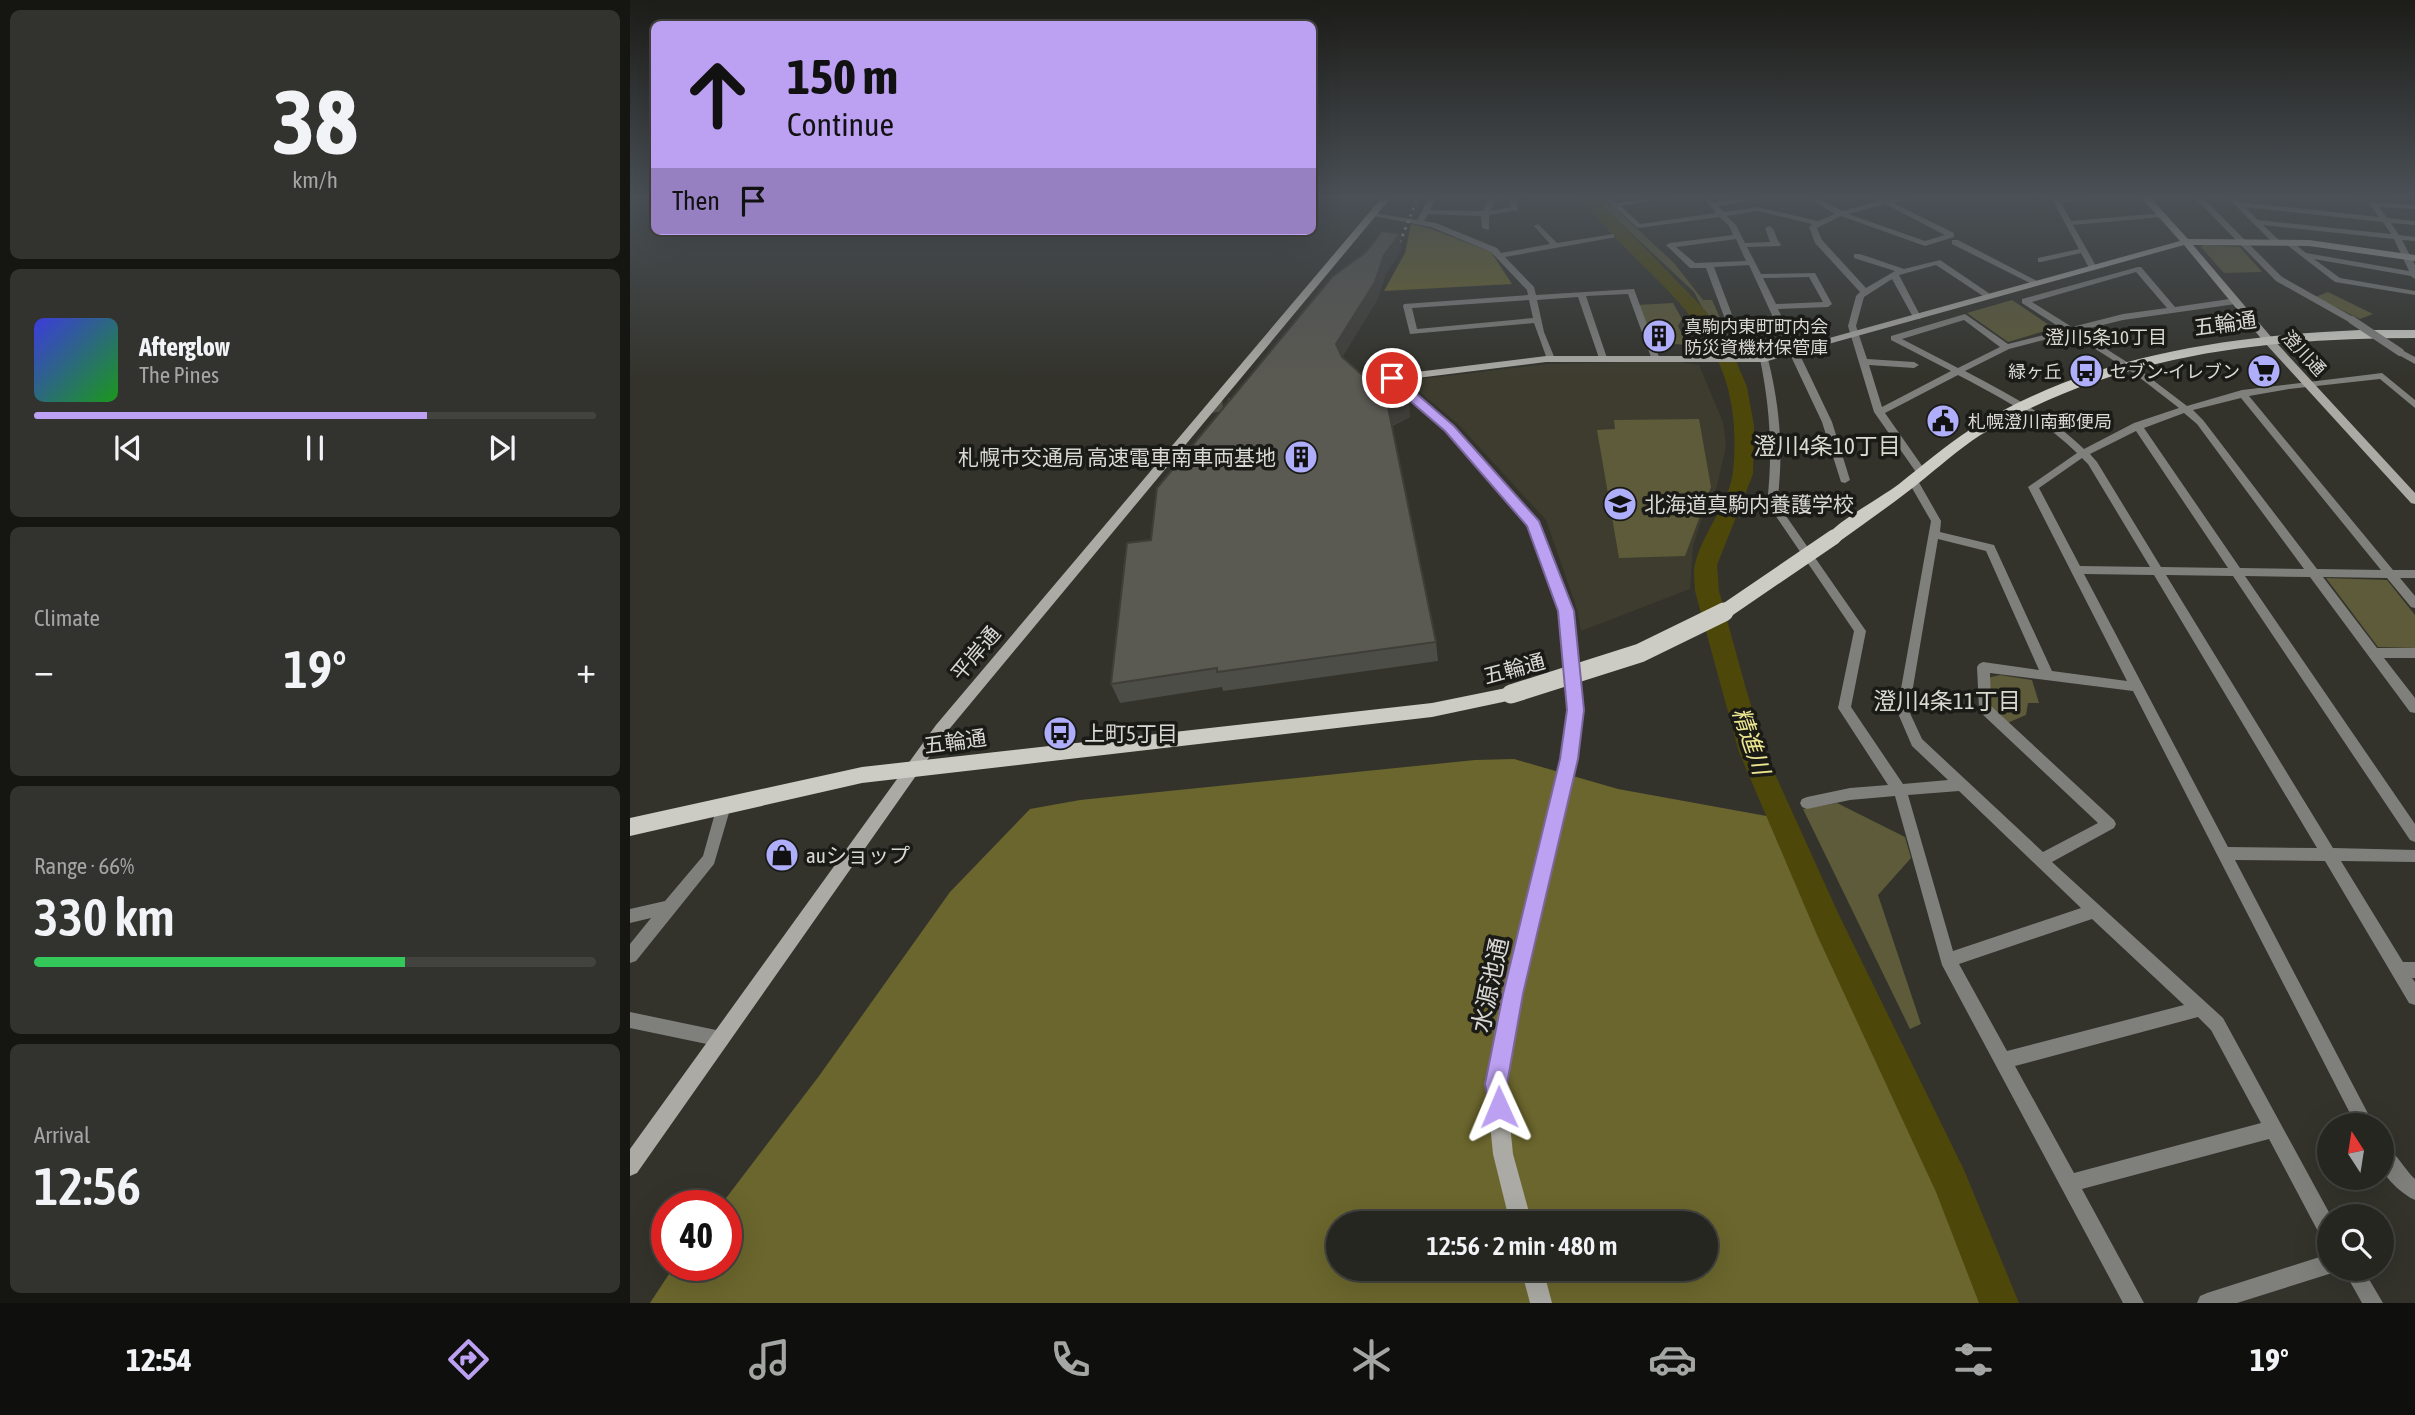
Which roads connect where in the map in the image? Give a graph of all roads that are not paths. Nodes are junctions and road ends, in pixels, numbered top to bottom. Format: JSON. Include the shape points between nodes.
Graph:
{"nodes":[{"id":1,"x":1339,"y":256,"type":"edge"},
{"id":2,"x":1501,"y":256,"type":"edge"},
{"id":3,"x":1682,"y":256,"type":"edge"},
{"id":4,"x":1747,"y":256,"type":"edge"},
{"id":5,"x":1832,"y":256,"type":"edge"},
{"id":6,"x":1857,"y":256,"type":"dead end"},
{"id":7,"x":1983,"y":256,"type":"edge"},
{"id":8,"x":2058,"y":256,"type":"edge"},
{"id":9,"x":2086,"y":256,"type":"edge"},
{"id":10,"x":2127,"y":256,"type":"joint"},
{"id":11,"x":2198,"y":256,"type":"edge"},
{"id":12,"x":2257,"y":256,"type":"edge"},
{"id":13,"x":2305,"y":256,"type":"edge"},
{"id":14,"x":2313,"y":256,"type":"edge"},
{"id":15,"x":2394,"y":256,"type":"edge"},
{"id":16,"x":2412,"y":258,"type":"edge"},
{"id":17,"x":2041,"y":260,"type":"dead end"},
{"id":18,"x":1750,"y":263,"type":"junction"},
{"id":19,"x":1709,"y":265,"type":"junction"},
{"id":20,"x":2092,"y":266,"type":"junction"},
{"id":21,"x":2138,"y":269,"type":"junction"},
{"id":22,"x":1898,"y":272,"type":"junction"},
{"id":23,"x":2415,"y":275,"type":"edge"},
{"id":24,"x":1758,"y":276,"type":"junction"},
{"id":25,"x":1626,"y":280,"type":"dead end"},
{"id":26,"x":2035,"y":282,"type":"junction"},
{"id":27,"x":1631,"y":291,"type":"junction"},
{"id":28,"x":1864,"y":291,"type":"junction"},
{"id":29,"x":2415,"y":293,"type":"edge"},
{"id":30,"x":1581,"y":294,"type":"junction"},
{"id":31,"x":1534,"y":296,"type":"junction"},
{"id":32,"x":1989,"y":296,"type":"junction"},
{"id":33,"x":2236,"y":301,"type":"junction"},
{"id":34,"x":1772,"y":307,"type":"junction"},
{"id":35,"x":2172,"y":309,"type":"junction"},
{"id":36,"x":1917,"y":317,"type":"junction"},
{"id":37,"x":1538,"y":320,"type":"junction"},
{"id":38,"x":1780,"y":328,"type":"junction"},
{"id":39,"x":2068,"y":330,"type":"junction"},
{"id":40,"x":1735,"y":331,"type":"junction"},
{"id":41,"x":1855,"y":333,"type":"junction"},
{"id":42,"x":2415,"y":334,"type":"edge"},
{"id":43,"x":2268,"y":340,"type":"junction"},
{"id":44,"x":2007,"y":347,"type":"junction"},
{"id":45,"x":1794,"y":352,"type":"junction"},
{"id":46,"x":1655,"y":357,"type":"junction"},
{"id":47,"x":1603,"y":358,"type":"junction"},
{"id":48,"x":1551,"y":359,"type":"junction"},
{"id":49,"x":1764,"y":359,"type":"junction"},
{"id":50,"x":1740,"y":360,"type":"junction"},
{"id":51,"x":1865,"y":362,"type":"junction"},
{"id":52,"x":2415,"y":362,"type":"edge"},
{"id":53,"x":1914,"y":365,"type":"dead end"},
{"id":54,"x":2126,"y":367,"type":"junction"},
{"id":55,"x":1955,"y":371,"type":"junction"},
{"id":56,"x":2307,"y":382,"type":"junction"},
{"id":57,"x":2242,"y":393,"type":"junction"},
{"id":58,"x":2415,"y":405,"type":"edge"},
{"id":59,"x":2021,"y":407,"type":"junction"},
{"id":60,"x":2184,"y":407,"type":"junction"},
{"id":61,"x":1879,"y":412,"type":"junction"},
{"id":62,"x":2137,"y":425,"type":"junction"},
{"id":63,"x":2083,"y":452,"type":"junction"},
{"id":64,"x":1917,"y":477,"type":"junction"},
{"id":65,"x":1844,"y":480,"type":"dead end"},
{"id":66,"x":2415,"y":500,"type":"edge"},
{"id":67,"x":1933,"y":534,"type":"junction"},
{"id":68,"x":2077,"y":570,"type":"junction"},
{"id":69,"x":2159,"y":570,"type":"junction"},
{"id":70,"x":2237,"y":572,"type":"junction"},
{"id":71,"x":2313,"y":573,"type":"junction"},
{"id":72,"x":2391,"y":574,"type":"junction"},
{"id":73,"x":2415,"y":574,"type":"edge"},
{"id":74,"x":2415,"y":604,"type":"edge"},
{"id":75,"x":2373,"y":653,"type":"junction"},
{"id":76,"x":2415,"y":653,"type":"edge"},
{"id":77,"x":2047,"y":673,"type":"junction"},
{"id":78,"x":2137,"y":687,"type":"junction"},
{"id":79,"x":2415,"y":708,"type":"edge"},
{"id":80,"x":911,"y":771,"type":"junction"},
{"id":81,"x":1960,"y":785,"type":"junction"},
{"id":82,"x":1900,"y":791,"type":"junction"},
{"id":83,"x":1807,"y":803,"type":"dead end"},
{"id":84,"x":724,"y":806,"type":"junction"},
{"id":85,"x":630,"y":827,"type":"edge"},
{"id":86,"x":2415,"y":836,"type":"edge"},
{"id":87,"x":2225,"y":853,"type":"junction"},
{"id":88,"x":2329,"y":855,"type":"junction"},
{"id":89,"x":2415,"y":856,"type":"edge"},
{"id":90,"x":2042,"y":860,"type":"junction"},
{"id":91,"x":670,"y":907,"type":"junction"},
{"id":92,"x":2094,"y":911,"type":"junction"},
{"id":93,"x":630,"y":916,"type":"edge"},
{"id":94,"x":630,"y":956,"type":"edge"},
{"id":95,"x":1948,"y":960,"type":"junction"},
{"id":96,"x":2407,"y":970,"type":"edge"},
{"id":97,"x":2415,"y":998,"type":"edge"},
{"id":98,"x":2202,"y":1008,"type":"junction"},
{"id":99,"x":630,"y":1020,"type":"edge"},
{"id":100,"x":720,"y":1039,"type":"junction"},
{"id":101,"x":2002,"y":1061,"type":"junction"},
{"id":102,"x":2359,"y":1113,"type":"edge"},
{"id":103,"x":2272,"y":1129,"type":"junction"},
{"id":104,"x":630,"y":1166,"type":"edge"},
{"id":105,"x":2394,"y":1170,"type":"edge"},
{"id":106,"x":2068,"y":1184,"type":"junction"},
{"id":107,"x":2415,"y":1191,"type":"edge"},
{"id":108,"x":2317,"y":1210,"type":"edge"},
{"id":109,"x":1518,"y":1211,"type":"edge"},
{"id":110,"x":2317,"y":1268,"type":"edge"},
{"id":111,"x":1535,"y":1281,"type":"edge"},
{"id":112,"x":2359,"y":1281,"type":"edge"},
{"id":113,"x":1541,"y":1303,"type":"edge"},
{"id":114,"x":2134,"y":1303,"type":"edge"},
{"id":115,"x":2207,"y":1303,"type":"edge"},
{"id":116,"x":2373,"y":1303,"type":"edge"}],
"edges":[{"from":1,"to":80,"type":"street","name":"平岸通","via":[[1001,657]]},
{"from":2,"to":31,"type":"street"},
{"from":3,"to":19,"type":"street","via":[[1693,266]]},
{"from":4,"to":18,"type":"street"},
{"from":5,"to":28,"type":"street"},
{"from":6,"to":22,"type":"street"},
{"from":7,"to":26,"type":"street"},
{"from":8,"to":17,"type":"street"},
{"from":9,"to":20,"type":"street"},
{"from":10,"to":20,"type":"street"},
{"from":10,"to":21,"type":"street"},
{"from":11,"to":33,"type":"street","name":"澄川通"},
{"from":12,"to":52,"type":"street","bridge":true,"via":[[2286,285],[2352,320]]},
{"from":13,"to":29,"type":"street","via":[[2338,280]]},
{"from":14,"to":23,"type":"street"},
{"from":15,"to":16,"type":"street"},
{"from":16,"to":23,"type":"street"},
{"from":18,"to":19,"type":"street"},
{"from":18,"to":24,"type":"street"},
{"from":19,"to":40,"type":"street"},
{"from":20,"to":26,"type":"street"},
{"from":21,"to":35,"type":"street"},
{"from":21,"to":39,"type":"street","via":[[2025,301]]},
{"from":22,"to":28,"type":"street"},
{"from":22,"to":32,"type":"street","via":[[1937,262]]},
{"from":22,"to":36,"type":"street"},
{"from":24,"to":34,"type":"street"},
{"from":24,"to":34,"type":"street","via":[[1812,275],[1828,304]]},
{"from":25,"to":27,"type":"street"},
{"from":26,"to":32,"type":"street"},
{"from":27,"to":30,"type":"street"},
{"from":27,"to":46,"type":"street"},
{"from":28,"to":41,"type":"street","via":[[1852,326]]},
{"from":30,"to":31,"type":"street"},
{"from":30,"to":47,"type":"street"},
{"from":31,"to":37,"type":"street"},
{"from":31,"to":37,"type":"street","via":[[1407,306],[1413,332]]},
{"from":32,"to":36,"type":"street"},
{"from":33,"to":35,"type":"street"},
{"from":33,"to":43,"type":"street","name":"澄川通"},
{"from":34,"to":38,"type":"street"},
{"from":35,"to":39,"type":"street"},
{"from":36,"to":41,"type":"street"},
{"from":37,"to":48,"type":"street"},
{"from":38,"to":40,"type":"street"},
{"from":38,"to":45,"type":"street"},
{"from":39,"to":44,"type":"street"},
{"from":39,"to":54,"type":"street"},
{"from":40,"to":50,"type":"street"},
{"from":41,"to":45,"type":"street"},
{"from":41,"to":51,"type":"street"},
{"from":42,"to":43,"type":"main road","name":"五輪通"},
{"from":43,"to":54,"type":"main road","name":"五輪通","via":[[2204,348]]},
{"from":43,"to":56,"type":"street","name":"澄川通"},
{"from":44,"to":55,"type":"street"},
{"from":44,"to":55,"type":"street","via":[[1965,317],[1894,338]]},
{"from":45,"to":49,"type":"street"},
{"from":45,"to":65,"type":"street","via":[[1827,422]]},
{"from":46,"to":47,"type":"street"},
{"from":46,"to":50,"type":"street"},
{"from":47,"to":48,"type":"street"},
{"from":48,"to":109,"type":"street","name":"水源池通","via":[[1392,378],[1449,428],[1534,525],[1566,611],[1576,710],[1569,759],[1496,1084],[1503,1154]]},
{"from":49,"to":50,"type":"street"},
{"from":49,"to":82,"type":"street","via":[[1775,407],[1778,463],[1772,503],[1860,631],[1844,708]]},
{"from":51,"to":53,"type":"street"},
{"from":51,"to":61,"type":"street"},
{"from":54,"to":59,"type":"main road","name":"五輪通","via":[[2090,376]]},
{"from":54,"to":60,"type":"street"},
{"from":55,"to":59,"type":"street"},
{"from":55,"to":61,"type":"street"},
{"from":56,"to":57,"type":"street"},
{"from":56,"to":58,"type":"street","via":[[2382,376]]},
{"from":56,"to":66,"type":"street","name":"澄川通"},
{"from":57,"to":60,"type":"street"},
{"from":57,"to":72,"type":"street"},
{"from":59,"to":63,"type":"street"},
{"from":59,"to":64,"type":"main road","name":"五輪通","via":[[1984,427]]},
{"from":60,"to":62,"type":"street"},
{"from":60,"to":71,"type":"street"},
{"from":61,"to":64,"type":"street"},
{"from":62,"to":63,"type":"street"},
{"from":62,"to":70,"type":"street"},
{"from":63,"to":68,"type":"street","via":[[2033,487]]},
{"from":63,"to":69,"type":"street"},
{"from":64,"to":67,"type":"street","via":[[1936,521]]},
{"from":64,"to":80,"type":"main road","name":"五輪通","bridge":true,"via":[[1766,586],[1681,635],[1606,666],[1511,694],[1420,712]]},
{"from":67,"to":77,"type":"street","via":[[1990,548]]},
{"from":67,"to":81,"type":"street","via":[[1903,710],[1917,741]]},
{"from":68,"to":69,"type":"street"},
{"from":68,"to":78,"type":"street"},
{"from":69,"to":70,"type":"street"},
{"from":69,"to":88,"type":"street"},
{"from":70,"to":71,"type":"street"},
{"from":70,"to":86,"type":"street"},
{"from":71,"to":72,"type":"street"},
{"from":71,"to":75,"type":"street"},
{"from":72,"to":73,"type":"street"},
{"from":72,"to":74,"type":"street"},
{"from":75,"to":76,"type":"street"},
{"from":75,"to":79,"type":"street"},
{"from":77,"to":78,"type":"street"},
{"from":77,"to":90,"type":"street","via":[[1983,667],[1985,708],[2109,824]]},
{"from":78,"to":87,"type":"street"},
{"from":80,"to":84,"type":"main road","name":"五輪通","via":[[862,775]]},
{"from":80,"to":100,"type":"street","name":"平岸通"},
{"from":81,"to":82,"type":"street"},
{"from":81,"to":90,"type":"street"},
{"from":82,"to":83,"type":"street"},
{"from":82,"to":95,"type":"street"},
{"from":84,"to":85,"type":"main road","name":"五輪通"},
{"from":84,"to":91,"type":"street","via":[[709,859]]},
{"from":87,"to":88,"type":"street"},
{"from":87,"to":102,"type":"street"},
{"from":88,"to":89,"type":"street"},
{"from":88,"to":96,"type":"street"},
{"from":90,"to":92,"type":"street"},
{"from":91,"to":93,"type":"street"},
{"from":91,"to":94,"type":"street"},
{"from":92,"to":95,"type":"street"},
{"from":92,"to":98,"type":"street"},
{"from":95,"to":101,"type":"street"},
{"from":96,"to":97,"type":"street"},
{"from":98,"to":101,"type":"street"},
{"from":98,"to":103,"type":"street","via":[[2217,1024]]},
{"from":99,"to":100,"type":"street"},
{"from":100,"to":104,"type":"street","name":"平岸通"},
{"from":101,"to":106,"type":"street"},
{"from":103,"to":106,"type":"street"},
{"from":103,"to":108,"type":"street"},
{"from":105,"to":107,"type":"street"},
{"from":106,"to":114,"type":"street"},
{"from":110,"to":115,"type":"street"},
{"from":111,"to":113,"type":"street"},
{"from":112,"to":116,"type":"street"}]}
